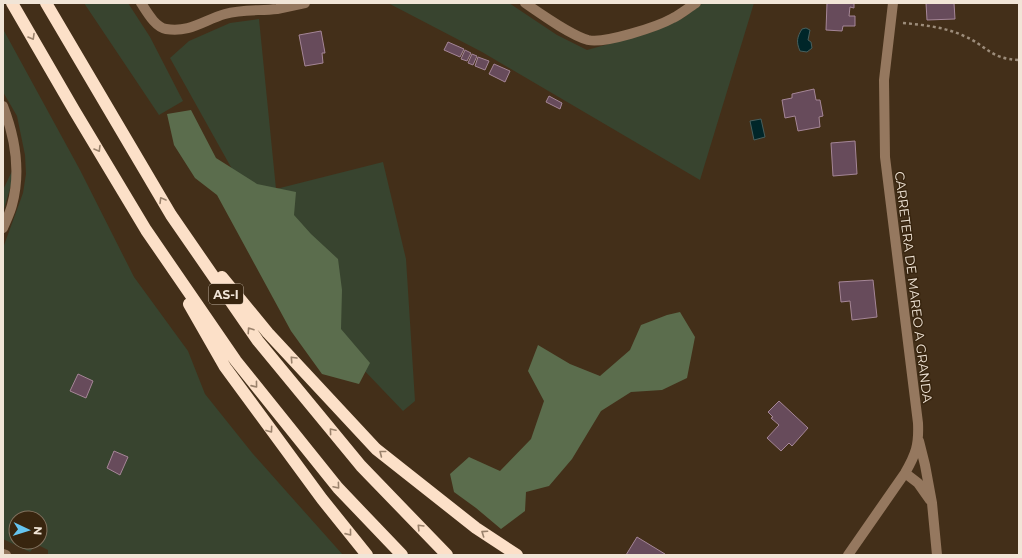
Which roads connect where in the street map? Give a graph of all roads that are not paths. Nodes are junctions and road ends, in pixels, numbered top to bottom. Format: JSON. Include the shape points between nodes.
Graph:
{"nodes":[{"id":1,"x":12,"y":3,"type":"edge"},
{"id":2,"x":46,"y":3,"type":"edge"},
{"id":3,"x":141,"y":3,"type":"edge"},
{"id":4,"x":305,"y":3,"type":"edge"},
{"id":5,"x":525,"y":3,"type":"edge"},
{"id":6,"x":696,"y":3,"type":"edge"},
{"id":7,"x":893,"y":3,"type":"edge"},
{"id":8,"x":3,"y":106,"type":"edge"},
{"id":9,"x":171,"y":215,"type":"junction"},
{"id":10,"x":3,"y":228,"type":"edge"},
{"id":11,"x":146,"y":230,"type":"junction"},
{"id":12,"x":918,"y":441,"type":"junction"},
{"id":13,"x":923,"y":458,"type":"junction"},
{"id":14,"x":913,"y":459,"type":"junction"},
{"id":15,"x":905,"y":473,"type":"junction"},
{"id":16,"x":932,"y":503,"type":"junction"},
{"id":17,"x":3,"y":554,"type":"edge"},
{"id":18,"x":6,"y":555,"type":"edge"},
{"id":19,"x":367,"y":555,"type":"edge"},
{"id":20,"x":402,"y":555,"type":"edge"},
{"id":21,"x":447,"y":555,"type":"edge"},
{"id":22,"x":517,"y":555,"type":"edge"},
{"id":23,"x":848,"y":555,"type":"edge"},
{"id":24,"x":937,"y":555,"type":"edge"}],
"edges":[{"from":1,"to":11,"type":"highway","number":"AS-I","one_way":true},
{"from":9,"to":2,"type":"highway","number":"AS-I","one_way":true},
{"from":3,"to":4,"type":"street","via":[[153,20],[164,29],[177,30],[190,29],[226,13],[277,9]]},
{"from":5,"to":6,"type":"street","via":[[577,36],[596,41],[660,24]]},
{"from":7,"to":12,"type":"street","name":"CARRETERA DE MAREO A GRANDA","via":[[884,80],[885,157],[918,423]]},
{"from":8,"to":10,"type":"street","via":[[15,144],[17,177],[12,205]]},
{"from":21,"to":9,"type":"highway","number":"AS-I","one_way":true,"via":[[361,466],[258,342]]},
{"from":22,"to":9,"type":"highway","one_way":true,"via":[[476,528],[376,449],[268,333]]},
{"from":11,"to":19,"type":"highway","one_way":true,"via":[[225,367],[322,499]]},
{"from":11,"to":20,"type":"highway","number":"AS-I","one_way":true,"via":[[236,361],[338,488]]},
{"from":12,"to":13,"type":"street"},
{"from":12,"to":14,"type":"street","name":"CARRETERA DE MAREO A GRANDA"},
{"from":13,"to":14,"type":"street"},
{"from":13,"to":16,"type":"street"},
{"from":14,"to":15,"type":"street","name":"CARRETERA DE MAREO A GRANDA"},
{"from":15,"to":16,"type":"street","via":[[918,483]]},
{"from":15,"to":23,"type":"street","name":"CARRETERA DE MAREO A GRANDA"},
{"from":16,"to":24,"type":"street"},
{"from":17,"to":18,"type":"street"}]}
